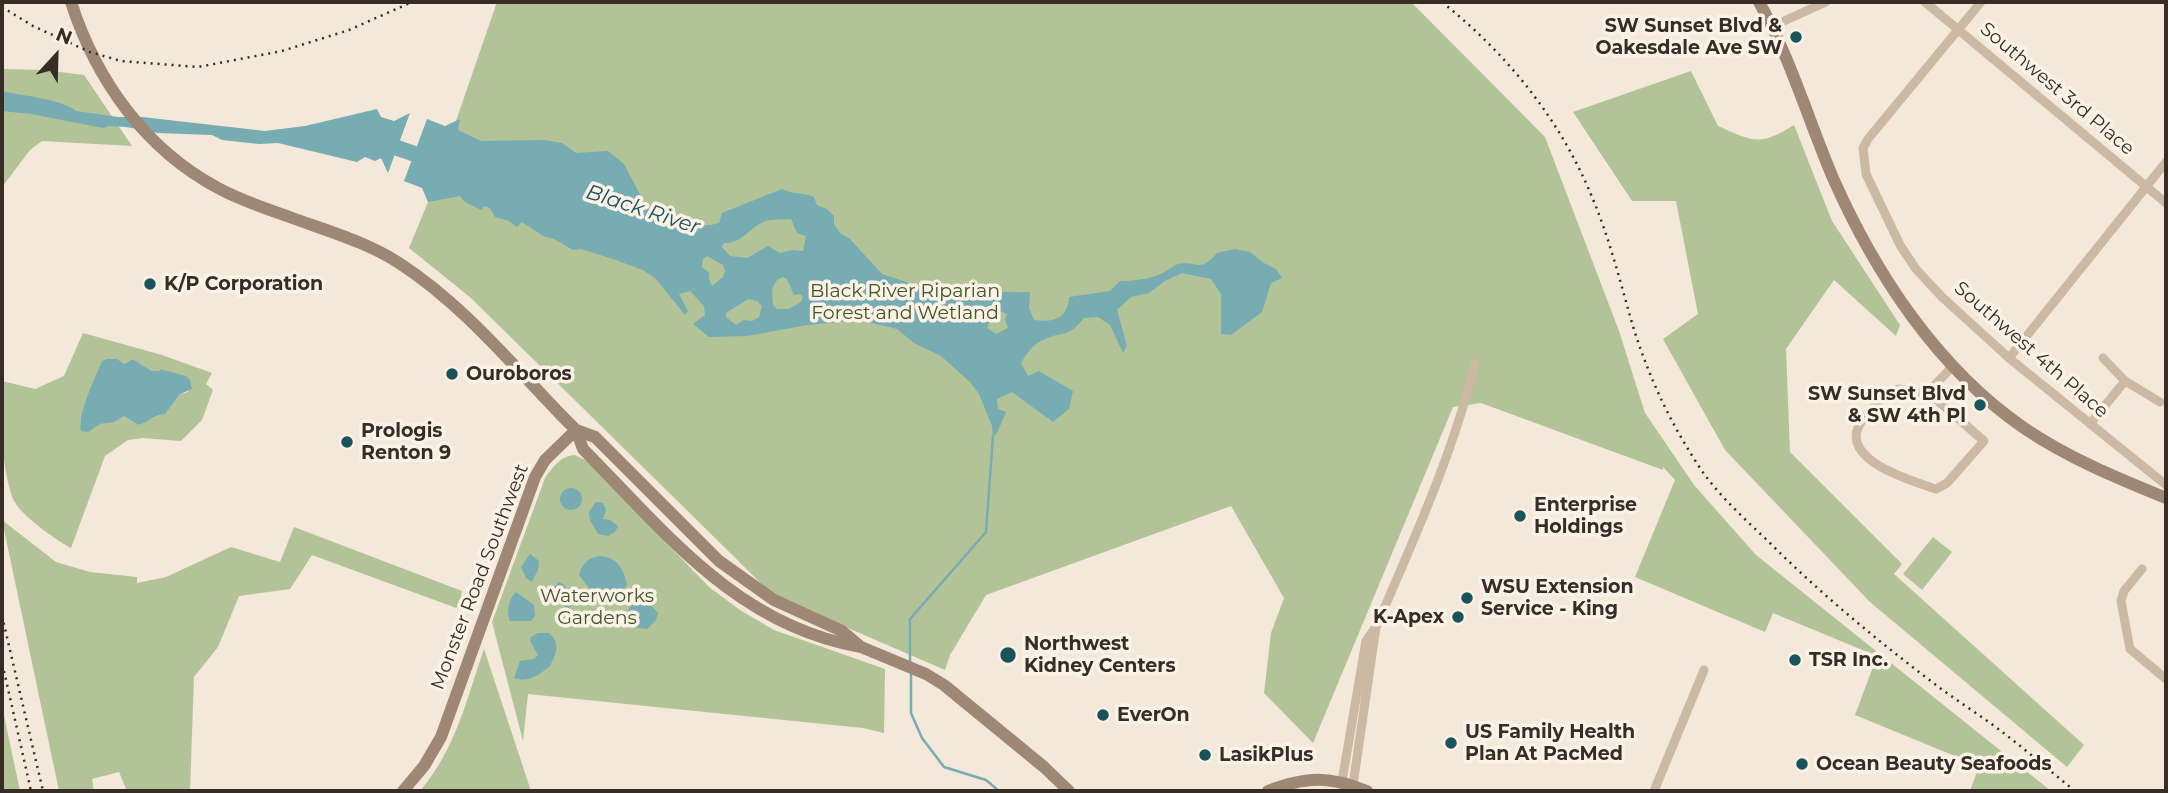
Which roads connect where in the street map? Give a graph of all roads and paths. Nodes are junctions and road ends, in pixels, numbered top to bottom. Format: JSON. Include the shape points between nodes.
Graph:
{"nodes":[{"id":1,"x":71,"y":2,"type":"edge"},
{"id":2,"x":1759,"y":2,"type":"edge"},
{"id":3,"x":1826,"y":2,"type":"edge"},
{"id":4,"x":1925,"y":2,"type":"edge"},
{"id":5,"x":1981,"y":2,"type":"edge"},
{"id":6,"x":1773,"y":26,"type":"junction"},
{"id":7,"x":1958,"y":29,"type":"junction"},
{"id":8,"x":2166,"y":162,"type":"edge"},
{"id":9,"x":2146,"y":187,"type":"junction"},
{"id":10,"x":2166,"y":203,"type":"edge"},
{"id":11,"x":2009,"y":358,"type":"junction"},
{"id":12,"x":2103,"y":358,"type":"dead end"},
{"id":13,"x":1475,"y":363,"type":"dead end"},
{"id":14,"x":1953,"y":366,"type":"junction"},
{"id":15,"x":2125,"y":381,"type":"junction"},
{"id":16,"x":1926,"y":394,"type":"junction"},
{"id":17,"x":2160,"y":402,"type":"dead end"},
{"id":18,"x":2090,"y":424,"type":"junction"},
{"id":19,"x":576,"y":430,"type":"junction"},
{"id":20,"x":2166,"y":485,"type":"edge"},
{"id":21,"x":2166,"y":498,"type":"edge"},
{"id":22,"x":2141,"y":569,"type":"dead end"},
{"id":23,"x":861,"y":647,"type":"junction"},
{"id":24,"x":1704,"y":670,"type":"dead end"},
{"id":25,"x":2166,"y":679,"type":"edge"},
{"id":26,"x":1347,"y":783,"type":"junction"},
{"id":27,"x":403,"y":791,"type":"edge"},
{"id":28,"x":1069,"y":791,"type":"edge"},
{"id":29,"x":1268,"y":791,"type":"edge"},
{"id":30,"x":1367,"y":791,"type":"edge"},
{"id":31,"x":1654,"y":791,"type":"edge"}],
"edges":[{"from":1,"to":19,"type":"street","via":[[90,52],[112,89],[160,146],[219,189],[371,248],[407,268],[462,313]]},
{"from":2,"to":6,"type":"street"},
{"from":3,"to":6,"type":"street"},
{"from":4,"to":7,"type":"street","name":"Southwest 3rd Place"},
{"from":5,"to":7,"type":"street"},
{"from":6,"to":14,"type":"street","via":[[1834,180],[1879,266],[1916,324]]},
{"from":7,"to":9,"type":"street","name":"Southwest 3rd Place"},
{"from":7,"to":11,"type":"street","name":"Southwest 4th Place","via":[[1863,148],[1866,174],[1916,269]]},
{"from":8,"to":9,"type":"street"},
{"from":9,"to":10,"type":"street","name":"Southwest 3rd Place"},
{"from":9,"to":11,"type":"street"},
{"from":11,"to":18,"type":"street","name":"Southwest 4th Place"},
{"from":12,"to":15,"type":"street"},
{"from":13,"to":26,"type":"street","via":[[1465,407],[1433,494],[1377,625]]},
{"from":14,"to":16,"type":"street"},
{"from":14,"to":21,"type":"street","via":[[2025,428],[2091,466]]},
{"from":15,"to":17,"type":"street"},
{"from":15,"to":18,"type":"street"},
{"from":16,"to":16,"type":"street","via":[[1899,388],[1891,391],[1861,422],[1857,444],[1875,464],[1896,476],[1936,489],[1947,483],[1984,441]]},
{"from":18,"to":20,"type":"street","name":"Southwest 4th Place"},
{"from":19,"to":23,"type":"street","via":[[595,438],[738,577],[774,600],[842,631]]},
{"from":19,"to":23,"type":"street","via":[[583,449],[700,568],[747,603],[836,642]]},
{"from":19,"to":27,"type":"street","name":"Monster Road Southwest","via":[[551,453],[535,477],[440,737]]},
{"from":22,"to":25,"type":"street","via":[[2121,601],[2130,649]]},
{"from":23,"to":28,"type":"street","via":[[944,685]]},
{"from":24,"to":31,"type":"street"},
{"from":26,"to":29,"type":"street","via":[[1320,779]]},
{"from":26,"to":30,"type":"street"}]}
